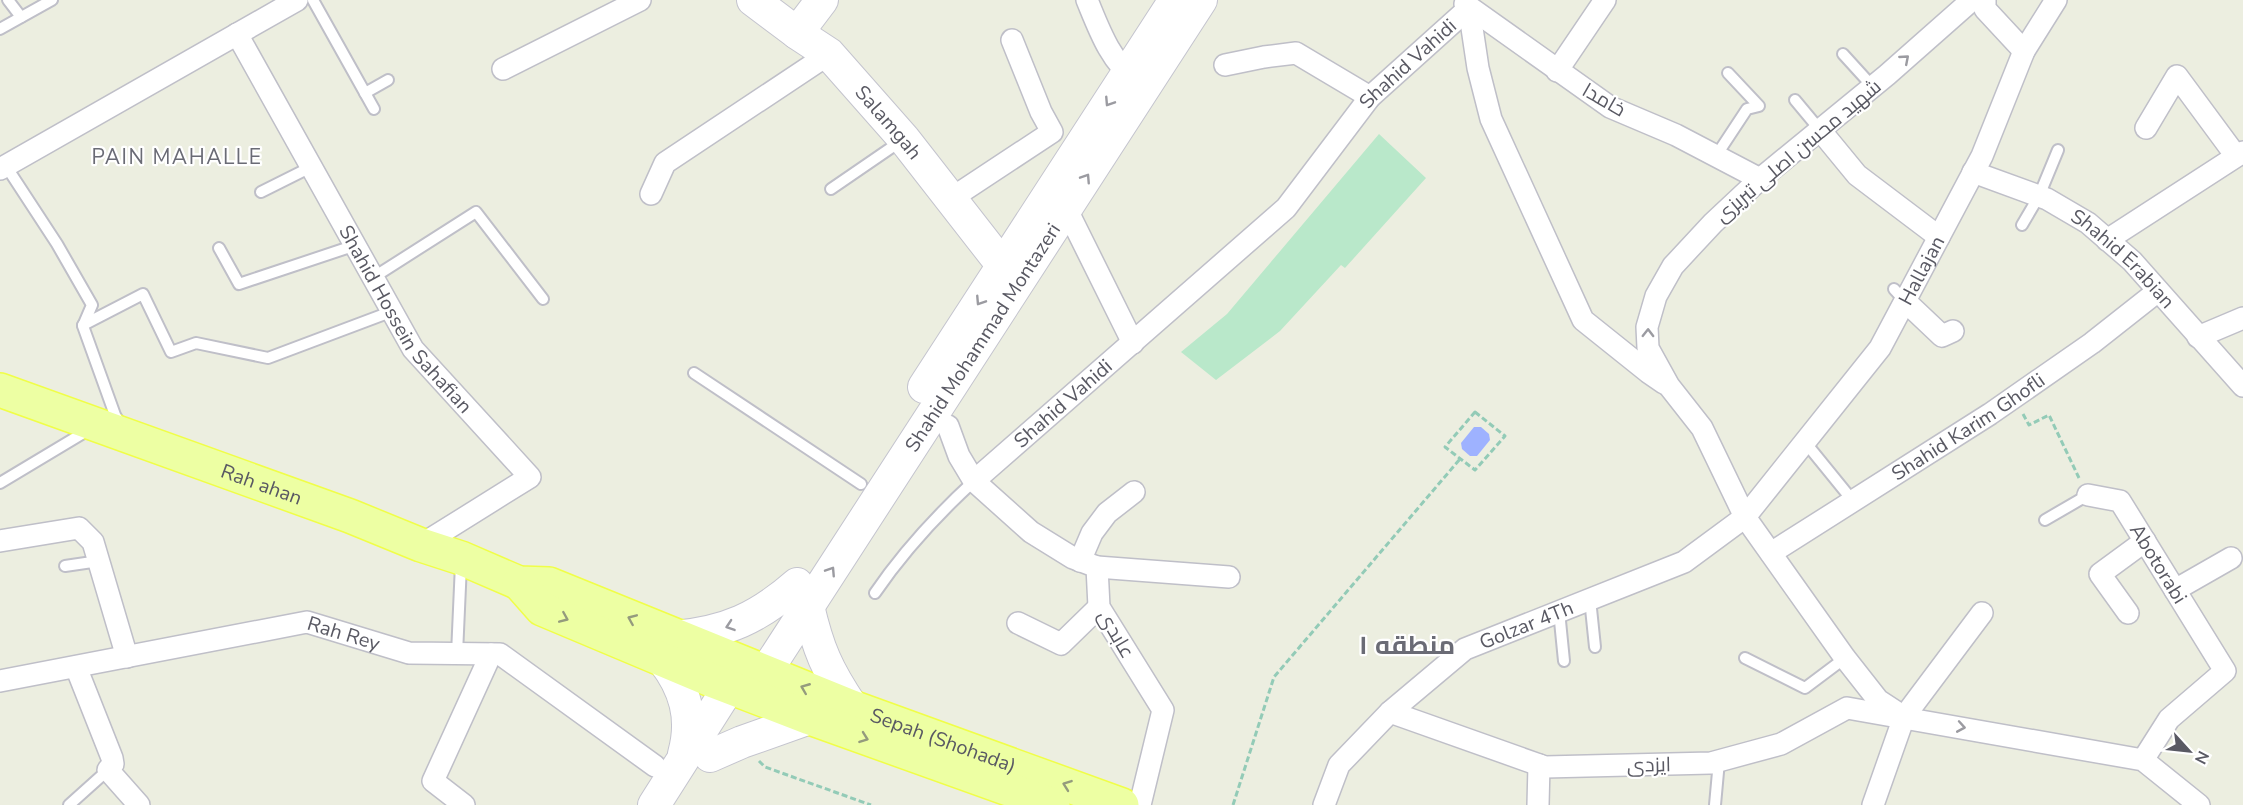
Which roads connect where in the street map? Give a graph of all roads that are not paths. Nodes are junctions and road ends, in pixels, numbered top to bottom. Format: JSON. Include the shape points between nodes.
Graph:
{"nodes":[{"id":1,"x":8,"y":0,"type":"edge"},
{"id":2,"x":52,"y":0,"type":"edge"},
{"id":3,"x":297,"y":0,"type":"edge"},
{"id":4,"x":313,"y":0,"type":"edge"},
{"id":5,"x":640,"y":0,"type":"edge"},
{"id":6,"x":753,"y":0,"type":"edge"},
{"id":7,"x":822,"y":0,"type":"edge"},
{"id":8,"x":1087,"y":0,"type":"edge"},
{"id":9,"x":1175,"y":0,"type":"edge"},
{"id":10,"x":1201,"y":0,"type":"edge"},
{"id":11,"x":1605,"y":0,"type":"edge"},
{"id":12,"x":1972,"y":0,"type":"edge"},
{"id":13,"x":1985,"y":0,"type":"edge"},
{"id":14,"x":2056,"y":0,"type":"edge"},
{"id":15,"x":1465,"y":4,"type":"edge"},
{"id":16,"x":21,"y":17,"type":"junction"},
{"id":17,"x":0,"y":29,"type":"edge"},
{"id":18,"x":796,"y":33,"type":"junction"},
{"id":19,"x":237,"y":34,"type":"junction"},
{"id":20,"x":1012,"y":40,"type":"dead end"},
{"id":21,"x":2024,"y":51,"type":"junction"},
{"id":22,"x":829,"y":54,"type":"junction"},
{"id":23,"x":1844,"y":54,"type":"dead end"},
{"id":24,"x":1226,"y":65,"type":"dead end"},
{"id":25,"x":503,"y":69,"type":"dead end"},
{"id":26,"x":1557,"y":70,"type":"junction"},
{"id":27,"x":1728,"y":73,"type":"dead end"},
{"id":28,"x":388,"y":80,"type":"dead end"},
{"id":29,"x":1136,"y":80,"type":"junction"},
{"id":30,"x":1873,"y":87,"type":"junction"},
{"id":31,"x":365,"y":93,"type":"junction"},
{"id":32,"x":1370,"y":97,"type":"junction"},
{"id":33,"x":1795,"y":100,"type":"dead end"},
{"id":34,"x":374,"y":109,"type":"dead end"},
{"id":35,"x":2146,"y":128,"type":"dead end"},
{"id":36,"x":1820,"y":130,"type":"junction"},
{"id":37,"x":904,"y":139,"type":"junction"},
{"id":38,"x":2058,"y":150,"type":"dead end"},
{"id":39,"x":2240,"y":154,"type":"edge"},
{"id":40,"x":1716,"y":156,"type":"junction"},
{"id":41,"x":313,"y":166,"type":"junction"},
{"id":42,"x":3,"y":167,"type":"edge"},
{"id":43,"x":1973,"y":172,"type":"junction"},
{"id":44,"x":1760,"y":179,"type":"junction"},
{"id":45,"x":831,"y":189,"type":"dead end"},
{"id":46,"x":261,"y":192,"type":"dead end"},
{"id":47,"x":651,"y":194,"type":"dead end"},
{"id":48,"x":2040,"y":196,"type":"junction"},
{"id":49,"x":952,"y":198,"type":"junction"},
{"id":50,"x":1066,"y":208,"type":"junction"},
{"id":51,"x":2022,"y":225,"type":"dead end"},
{"id":52,"x":1939,"y":237,"type":"junction"},
{"id":53,"x":2107,"y":240,"type":"junction"},
{"id":54,"x":356,"y":244,"type":"junction"},
{"id":55,"x":219,"y":248,"type":"dead end"},
{"id":56,"x":1003,"y":266,"type":"junction"},
{"id":57,"x":374,"y":277,"type":"junction"},
{"id":58,"x":2158,"y":291,"type":"junction"},
{"id":59,"x":1899,"y":295,"type":"junction"},
{"id":60,"x":543,"y":299,"type":"dead end"},
{"id":61,"x":393,"y":311,"type":"junction"},
{"id":62,"x":2243,"y":318,"type":"edge"},
{"id":63,"x":83,"y":325,"type":"junction"},
{"id":64,"x":1953,"y":331,"type":"dead end"},
{"id":65,"x":2199,"y":337,"type":"junction"},
{"id":66,"x":1133,"y":343,"type":"junction"},
{"id":67,"x":694,"y":373,"type":"dead end"},
{"id":68,"x":1669,"y":386,"type":"junction"},
{"id":69,"x":2243,"y":386,"type":"edge"},
{"id":70,"x":0,"y":390,"type":"edge"},
{"id":71,"x":95,"y":426,"type":"junction"},
{"id":72,"x":948,"y":426,"type":"dead end"},
{"id":73,"x":129,"y":438,"type":"junction"},
{"id":74,"x":1805,"y":442,"type":"junction"},
{"id":75,"x":974,"y":481,"type":"junction"},
{"id":76,"x":0,"y":483,"type":"edge"},
{"id":77,"x":861,"y":484,"type":"junction"},
{"id":78,"x":1134,"y":492,"type":"dead end"},
{"id":79,"x":2088,"y":495,"type":"joint"},
{"id":80,"x":1853,"y":501,"type":"junction"},
{"id":81,"x":1745,"y":517,"type":"junction"},
{"id":82,"x":2045,"y":520,"type":"dead end"},
{"id":83,"x":2145,"y":541,"type":"junction"},
{"id":84,"x":0,"y":542,"type":"edge"},
{"id":85,"x":421,"y":545,"type":"junction"},
{"id":86,"x":1771,"y":553,"type":"junction"},
{"id":87,"x":461,"y":558,"type":"junction"},
{"id":88,"x":2231,"y":558,"type":"dead end"},
{"id":89,"x":99,"y":561,"type":"junction"},
{"id":90,"x":1089,"y":564,"type":"junction"},
{"id":91,"x":65,"y":566,"type":"dead end"},
{"id":92,"x":1228,"y":578,"type":"dead end"},
{"id":93,"x":2175,"y":591,"type":"junction"},
{"id":94,"x":875,"y":593,"type":"dead end"},
{"id":95,"x":802,"y":595,"type":"junction"},
{"id":96,"x":1590,"y":599,"type":"junction"},
{"id":97,"x":1099,"y":607,"type":"junction"},
{"id":98,"x":1559,"y":611,"type":"junction"},
{"id":99,"x":1982,"y":613,"type":"dead end"},
{"id":100,"x":2128,"y":613,"type":"dead end"},
{"id":101,"x":1018,"y":623,"type":"dead end"},
{"id":102,"x":1595,"y":647,"type":"dead end"},
{"id":103,"x":669,"y":648,"type":"junction"},
{"id":104,"x":457,"y":654,"type":"junction"},
{"id":105,"x":491,"y":654,"type":"junction"},
{"id":106,"x":127,"y":657,"type":"junction"},
{"id":107,"x":1745,"y":658,"type":"dead end"},
{"id":108,"x":1845,"y":658,"type":"junction"},
{"id":109,"x":1564,"y":661,"type":"dead end"},
{"id":110,"x":76,"y":667,"type":"junction"},
{"id":111,"x":747,"y":680,"type":"junction"},
{"id":112,"x":0,"y":681,"type":"edge"},
{"id":113,"x":852,"y":707,"type":"junction"},
{"id":114,"x":1390,"y":712,"type":"junction"},
{"id":115,"x":1904,"y":717,"type":"junction"},
{"id":116,"x":810,"y":718,"type":"junction"},
{"id":117,"x":683,"y":760,"type":"junction"},
{"id":118,"x":2143,"y":760,"type":"junction"},
{"id":119,"x":1719,"y":761,"type":"junction"},
{"id":120,"x":1539,"y":765,"type":"junction"},
{"id":121,"x":108,"y":770,"type":"junction"},
{"id":122,"x":69,"y":805,"type":"edge"},
{"id":123,"x":140,"y":805,"type":"edge"},
{"id":124,"x":464,"y":805,"type":"edge"},
{"id":125,"x":654,"y":805,"type":"edge"},
{"id":126,"x":677,"y":805,"type":"edge"},
{"id":127,"x":1053,"y":805,"type":"edge"},
{"id":128,"x":1122,"y":805,"type":"edge"},
{"id":129,"x":1140,"y":805,"type":"edge"},
{"id":130,"x":1324,"y":805,"type":"edge"},
{"id":131,"x":1538,"y":805,"type":"edge"},
{"id":132,"x":1715,"y":805,"type":"edge"},
{"id":133,"x":1873,"y":805,"type":"edge"},
{"id":134,"x":2199,"y":805,"type":"edge"}],
"edges":[{"from":1,"to":16,"type":"lane"},
{"from":2,"to":16,"type":"lane"},
{"from":3,"to":19,"type":"street"},
{"from":4,"to":31,"type":"lane"},
{"from":5,"to":25,"type":"street"},
{"from":6,"to":18,"type":"main road","name":"Salamgah"},
{"from":7,"to":18,"type":"main road"},
{"from":8,"to":29,"type":"street","via":[[1104,42]]},
{"from":9,"to":29,"type":"main road","name":"Shahid Mohammad Montazeri"},
{"from":10,"to":29,"type":"main road","name":"Shahid Mohammad Montazeri"},
{"from":11,"to":26,"type":"street"},
{"from":30,"to":12,"type":"street","name":"شهید محسن اصلی تبریزی","one_way":true},
{"from":13,"to":21,"type":"street","via":[[1985,9]]},
{"from":14,"to":21,"type":"street","name":"Hallajan"},
{"from":15,"to":26,"type":"street","name":"خامدا"},
{"from":15,"to":32,"type":"street","name":"Shahid Vahidi"},
{"from":15,"to":68,"type":"street","name":"Shahid Vahidi","via":[[1491,119],[1583,321]]},
{"from":16,"to":17,"type":"lane"},
{"from":18,"to":22,"type":"main road","name":"Salamgah"},
{"from":19,"to":41,"type":"street","name":"Shahid Hossein Sahafian"},
{"from":19,"to":42,"type":"street"},
{"from":20,"to":49,"type":"street","via":[[1052,132]]},
{"from":21,"to":43,"type":"street","name":"Hallajan"},
{"from":22,"to":37,"type":"main road","name":"Salamgah"},
{"from":22,"to":47,"type":"street","via":[[664,163]]},
{"from":23,"to":30,"type":"lane"},
{"from":24,"to":32,"type":"street","via":[[1296,53]]},
{"from":26,"to":40,"type":"street","name":"خامدا","via":[[1610,107]]},
{"from":27,"to":40,"type":"lane","via":[[1759,106],[1747,109]]},
{"from":28,"to":31,"type":"lane"},
{"from":50,"to":29,"type":"main road","name":"Shahid Mohammad Montazeri","one_way":true},
{"from":29,"to":56,"type":"main road","name":"Shahid Mohammad Montazeri","one_way":true},
{"from":30,"to":36,"type":"street","name":"شهید محسن اصلی تبریزی"},
{"from":31,"to":34,"type":"lane"},
{"from":32,"to":66,"type":"street","name":"Shahid Vahidi","via":[[1286,208]]},
{"from":33,"to":36,"type":"lane"},
{"from":35,"to":39,"type":"street","via":[[2177,76]]},
{"from":36,"to":44,"type":"street","name":"شهید محسن اصلی تبریزی"},
{"from":36,"to":52,"type":"street","via":[[1857,175]]},
{"from":37,"to":45,"type":"lane"},
{"from":37,"to":49,"type":"main road","name":"Salamgah"},
{"from":38,"to":48,"type":"lane"},
{"from":39,"to":53,"type":"street"},
{"from":40,"to":44,"type":"street","name":"خامدا"},
{"from":41,"to":46,"type":"lane"},
{"from":41,"to":54,"type":"street","name":"Shahid Hossein Sahafian"},
{"from":42,"to":63,"type":"lane","via":[[57,244],[92,305]]},
{"from":43,"to":48,"type":"street","name":"Shahid Erabian"},
{"from":43,"to":52,"type":"street","name":"Hallajan"},
{"from":68,"to":44,"type":"street","name":"شهید محسن اصلی تبریزی","one_way":true,"via":[[1648,348],[1647,327],[1656,296],[1673,266]]},
{"from":48,"to":51,"type":"lane"},
{"from":48,"to":53,"type":"street","name":"Shahid Erabian","via":[[2088,223]]},
{"from":49,"to":56,"type":"main road","name":"Salamgah"},
{"from":50,"to":66,"type":"street"},
{"from":95,"to":50,"type":"main road","name":"Shahid Mohammad Montazeri","one_way":true},
{"from":52,"to":59,"type":"street","name":"Hallajan"},
{"from":53,"to":58,"type":"street","name":"Shahid Erabian"},
{"from":54,"to":55,"type":"lane","via":[[239,284]]},
{"from":54,"to":57,"type":"street","name":"Shahid Hossein Sahafian"},
{"from":56,"to":77,"type":"main road","name":"Shahid Mohammad Montazeri","one_way":true},
{"from":57,"to":60,"type":"lane","via":[[476,212]]},
{"from":57,"to":61,"type":"street","name":"Shahid Hossein Sahafian"},
{"from":58,"to":65,"type":"street","name":"Shahid Erabian"},
{"from":58,"to":80,"type":"street","name":"Shahid Karim Ghofli","via":[[2014,398]]},
{"from":59,"to":64,"type":"street","via":[[1942,336]]},
{"from":59,"to":74,"type":"street","name":"Hallajan","via":[[1880,348]]},
{"from":61,"to":63,"type":"lane","via":[[268,358],[196,343],[171,352],[143,294]]},
{"from":61,"to":85,"type":"street","name":"Shahid Hossein Sahafian","via":[[414,349],[530,477]]},
{"from":62,"to":65,"type":"street"},
{"from":63,"to":73,"type":"lane","via":[[115,415]]},
{"from":65,"to":69,"type":"street","name":"Shahid Erabian"},
{"from":66,"to":75,"type":"street","name":"Shahid Vahidi"},
{"from":67,"to":77,"type":"lane"},
{"from":68,"to":81,"type":"street","name":"Shahid Vahidi","via":[[1702,428]]},
{"from":70,"to":71,"type":"main road","name":"Rah ahan"},
{"from":71,"to":73,"type":"main road","name":"Rah ahan"},
{"from":71,"to":76,"type":"lane"},
{"from":72,"to":75,"type":"street"},
{"from":73,"to":85,"type":"main road","name":"Rah ahan"},
{"from":74,"to":80,"type":"lane"},
{"from":74,"to":81,"type":"street","name":"Hallajan"},
{"from":75,"to":90,"type":"street","via":[[1031,532]]},
{"from":75,"to":94,"type":"lane","via":[[901,557]]},
{"from":77,"to":95,"type":"main road","name":"Shahid Mohammad Montazeri"},
{"from":78,"to":90,"type":"street","via":[[1107,513],[1092,533]]},
{"from":79,"to":82,"type":"lane"},
{"from":79,"to":83,"type":"street","name":"Abotorabi","via":[[2120,501]]},
{"from":80,"to":86,"type":"street","name":"Shahid Karim Ghofli"},
{"from":81,"to":86,"type":"street","name":"Shahid Vahidi"},
{"from":81,"to":96,"type":"street","name":"Golzar 4Th","via":[[1684,562]]},
{"from":83,"to":93,"type":"street","name":"Abotorabi"},
{"from":83,"to":100,"type":"street","via":[[2100,574]]},
{"from":84,"to":89,"type":"street","via":[[79,528],[93,542]]},
{"from":85,"to":87,"type":"main road","name":"Rah ahan"},
{"from":86,"to":108,"type":"street","name":"Shahid Vahidi"},
{"from":87,"to":103,"type":"main road","name":"Rah ahan","via":[[519,584],[542,609]]},
{"from":87,"to":104,"type":"lane"},
{"from":88,"to":93,"type":"street"},
{"from":89,"to":91,"type":"lane"},
{"from":89,"to":106,"type":"street"},
{"from":90,"to":92,"type":"street"},
{"from":90,"to":97,"type":"street","name":"عابدی"},
{"from":93,"to":118,"type":"street","name":"Abotorabi","via":[[2225,671],[2169,719]]},
{"from":95,"to":103,"type":"main road","one_way":true,"via":[[776,602],[739,623]]},
{"from":95,"to":111,"type":"main road","name":"Shahid Mohammad Montazeri"},
{"from":95,"to":113,"type":"main road","via":[[832,677]]},
{"from":96,"to":98,"type":"street","name":"Golzar 4Th"},
{"from":96,"to":102,"type":"lane"},
{"from":97,"to":101,"type":"street","via":[[1061,644]]},
{"from":97,"to":129,"type":"street","name":"عابدی","via":[[1163,710]]},
{"from":98,"to":109,"type":"lane"},
{"from":98,"to":114,"type":"street","name":"Golzar 4Th","via":[[1465,649]]},
{"from":99,"to":115,"type":"street"},
{"from":103,"to":111,"type":"main road","name":"Rah ahan"},
{"from":103,"to":117,"type":"main road","via":[[687,706]]},
{"from":104,"to":105,"type":"street","name":"Rah Rey"},
{"from":104,"to":106,"type":"street","name":"Rah Rey","via":[[409,653],[307,622]]},
{"from":105,"to":117,"type":"street","name":"Rah Rey","via":[[500,654]]},
{"from":105,"to":124,"type":"street","via":[[434,781]]},
{"from":106,"to":110,"type":"street","name":"Rah Rey"},
{"from":107,"to":108,"type":"lane","via":[[1805,688]]},
{"from":108,"to":115,"type":"street","name":"Shahid Vahidi","via":[[1878,700]]},
{"from":110,"to":112,"type":"street","name":"Rah Rey"},
{"from":110,"to":121,"type":"street","via":[[112,758]]},
{"from":113,"to":111,"type":"main road","name":"Sepah (Shohada)","one_way":true},
{"from":111,"to":116,"type":"main road","name":"Sepah (Shohada)"},
{"from":111,"to":117,"type":"main road","name":"Shahid Mohammad Montazeri"},
{"from":128,"to":113,"type":"main road","name":"Sepah (Shohada)","one_way":true},
{"from":114,"to":120,"type":"street","name":"ایزدی"},
{"from":114,"to":130,"type":"street","name":"Golzar 4Th","via":[[1339,765]]},
{"from":115,"to":118,"type":"street","name":"ایزدی","one_way":true},
{"from":115,"to":119,"type":"street","name":"ایزدی","via":[[1847,708],[1780,744]]},
{"from":115,"to":133,"type":"street"},
{"from":116,"to":117,"type":"main road"},
{"from":116,"to":127,"type":"main road","name":"Sepah (Shohada)","one_way":true},
{"from":117,"to":125,"type":"main road"},
{"from":117,"to":126,"type":"main road"},
{"from":118,"to":134,"type":"street"},
{"from":119,"to":120,"type":"street","name":"ایزدی"},
{"from":119,"to":132,"type":"lane"},
{"from":120,"to":131,"type":"street"},
{"from":121,"to":122,"type":"lane"},
{"from":121,"to":123,"type":"street"}]}
